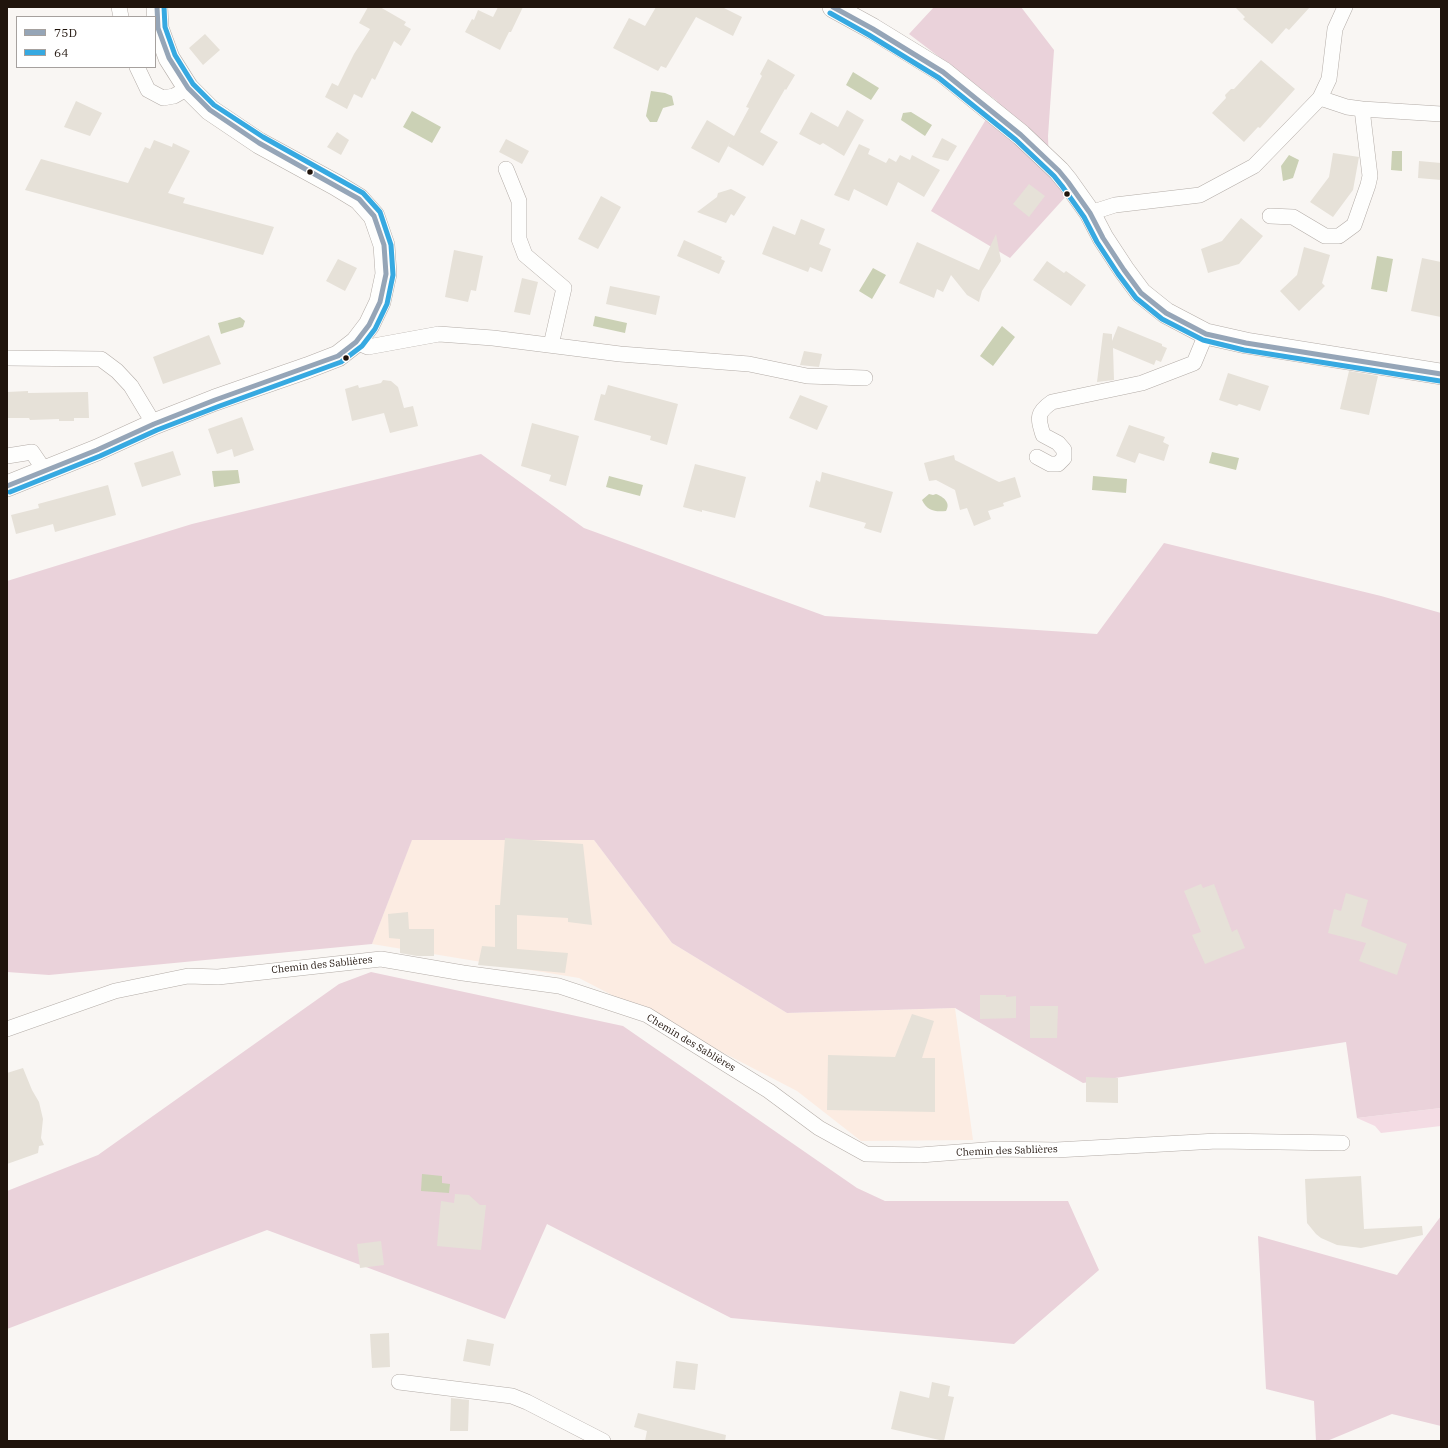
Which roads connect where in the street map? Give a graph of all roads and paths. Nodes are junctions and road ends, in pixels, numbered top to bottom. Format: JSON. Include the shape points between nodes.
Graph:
{"nodes":[{"id":1,"x":157,"y":7,"type":"edge"},
{"id":2,"x":833,"y":7,"type":"edge"},
{"id":3,"x":1345,"y":7,"type":"edge"},
{"id":4,"x":137,"y":68,"type":"edge"},
{"id":5,"x":188,"y":88,"type":"junction"},
{"id":6,"x":1320,"y":98,"type":"junction"},
{"id":7,"x":1362,"y":109,"type":"junction"},
{"id":8,"x":1441,"y":114,"type":"edge"},
{"id":9,"x":506,"y":169,"type":"dead end"},
{"id":10,"x":1090,"y":213,"type":"junction"},
{"id":11,"x":1270,"y":216,"type":"dead end"},
{"id":12,"x":1206,"y":334,"type":"junction"},
{"id":13,"x":356,"y":342,"type":"junction"},
{"id":14,"x":552,"y":345,"type":"junction"},
{"id":15,"x":7,"y":358,"type":"edge"},
{"id":16,"x":1441,"y":374,"type":"edge"},
{"id":17,"x":865,"y":378,"type":"dead end"},
{"id":18,"x":154,"y":424,"type":"junction"},
{"id":19,"x":7,"y":456,"type":"edge"},
{"id":20,"x":1037,"y":457,"type":"dead end"},
{"id":21,"x":45,"y":470,"type":"junction"},
{"id":22,"x":7,"y":486,"type":"edge"},
{"id":23,"x":7,"y":1029,"type":"edge"},
{"id":24,"x":1342,"y":1143,"type":"dead end"},
{"id":25,"x":399,"y":1382,"type":"dead end"},
{"id":26,"x":603,"y":1441,"type":"edge"}],
"edges":[{"from":1,"to":5,"type":"street","via":[[158,28],[169,58]]},
{"from":2,"to":10,"type":"street","via":[[943,72],[976,98],[1059,171]]},
{"from":3,"to":6,"type":"street","via":[[1335,29],[1329,79]]},
{"from":4,"to":5,"type":"street","via":[[148,90],[164,98]]},
{"from":5,"to":13,"type":"street","via":[[210,110],[231,125],[359,199],[374,216],[384,245],[386,274],[380,302],[369,325]]},
{"from":6,"to":7,"type":"street"},
{"from":6,"to":10,"type":"street","via":[[1254,166],[1200,195],[1115,205]]},
{"from":7,"to":8,"type":"street"},
{"from":7,"to":11,"type":"street","via":[[1370,176],[1354,225],[1339,236],[1325,236],[1293,217]]},
{"from":9,"to":14,"type":"street","via":[[519,201],[519,238],[525,255],[564,288]]},
{"from":10,"to":12,"type":"street","via":[[1103,238],[1141,293],[1166,314]]},
{"from":12,"to":16,"type":"street","via":[[1246,344]]},
{"from":12,"to":20,"type":"street","via":[[1194,363],[1142,383],[1052,402],[1043,408],[1039,420],[1043,435],[1058,443],[1064,450],[1064,458],[1058,464],[1050,464]]},
{"from":13,"to":14,"type":"street","via":[[368,347],[439,334]]},
{"from":13,"to":18,"type":"street","via":[[338,356]]},
{"from":14,"to":17,"type":"street","via":[[620,354],[749,364],[807,376]]},
{"from":15,"to":18,"type":"street","via":[[101,359],[131,386]]},
{"from":18,"to":21,"type":"street"},
{"from":19,"to":21,"type":"street","via":[[32,452]]},
{"from":21,"to":22,"type":"street"},
{"from":23,"to":24,"type":"street","name":"Chemin des Sablières","via":[[115,991],[188,976],[218,976],[381,959],[559,986],[647,1015],[769,1091],[819,1128],[866,1154],[920,1155],[998,1150],[1056,1150],[1217,1141]]},
{"from":25,"to":26,"type":"street","via":[[512,1396]]}]}
